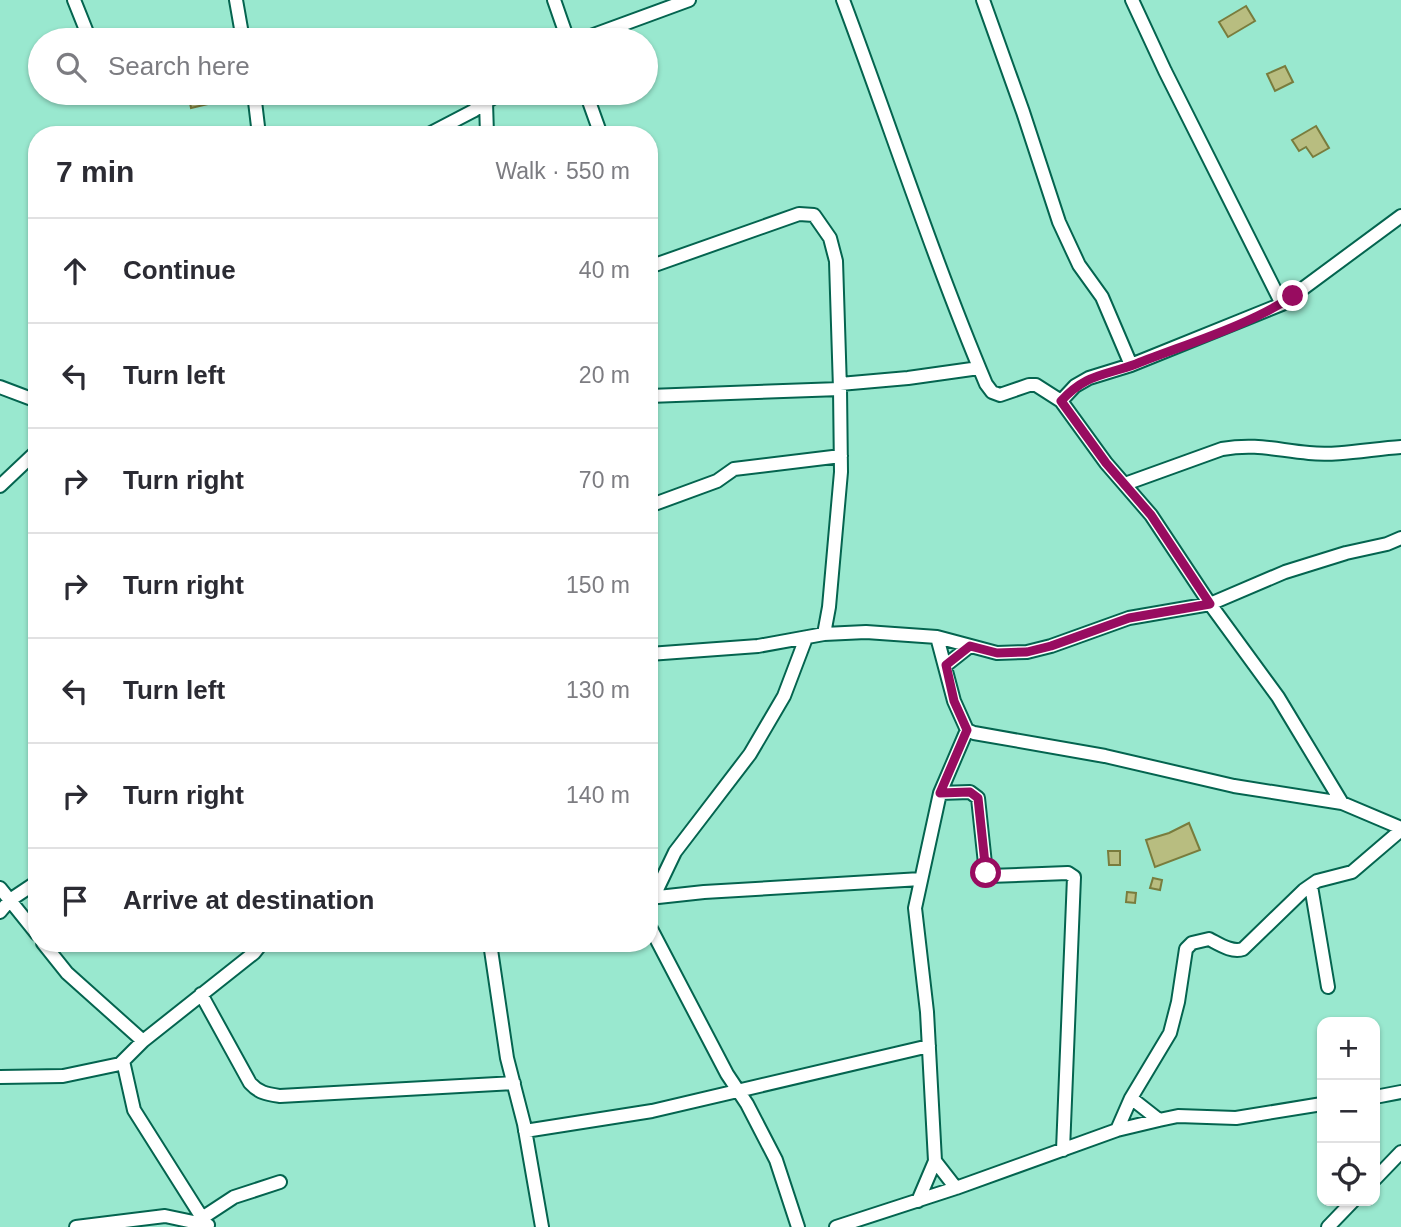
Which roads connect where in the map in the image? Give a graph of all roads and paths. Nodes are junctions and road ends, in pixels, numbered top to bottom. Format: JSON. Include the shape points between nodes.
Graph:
{"nodes":[{"id":1,"x":74,"y":0,"type":"edge"},
{"id":2,"x":236,"y":0,"type":"edge"},
{"id":3,"x":554,"y":0,"type":"edge"},
{"id":4,"x":689,"y":0,"type":"edge"},
{"id":5,"x":843,"y":0,"type":"edge"},
{"id":6,"x":983,"y":0,"type":"edge"},
{"id":7,"x":1132,"y":0,"type":"edge"},
{"id":8,"x":85,"y":28,"type":"edge"},
{"id":9,"x":241,"y":28,"type":"edge"},
{"id":10,"x":564,"y":28,"type":"edge"},
{"id":11,"x":613,"y":28,"type":"edge"},
{"id":12,"x":255,"y":105,"type":"edge"},
{"id":13,"x":481,"y":105,"type":"edge"},
{"id":14,"x":486,"y":105,"type":"edge"},
{"id":15,"x":590,"y":105,"type":"edge"},
{"id":16,"x":258,"y":126,"type":"edge"},
{"id":17,"x":443,"y":126,"type":"edge"},
{"id":18,"x":487,"y":126,"type":"edge"},
{"id":19,"x":598,"y":126,"type":"edge"},
{"id":20,"x":1401,"y":216,"type":"edge"},
{"id":21,"x":658,"y":263,"type":"edge"},
{"id":22,"x":1282,"y":304,"type":"junction"},
{"id":23,"x":1131,"y":365,"type":"junction"},
{"id":24,"x":979,"y":368,"type":"junction"},
{"id":25,"x":840,"y":386,"type":"junction"},
{"id":26,"x":0,"y":387,"type":"edge"},
{"id":27,"x":658,"y":396,"type":"edge"},
{"id":28,"x":28,"y":398,"type":"edge"},
{"id":29,"x":1061,"y":401,"type":"junction"},
{"id":30,"x":1401,"y":447,"type":"edge"},
{"id":31,"x":841,"y":456,"type":"junction"},
{"id":32,"x":28,"y":460,"type":"edge"},
{"id":33,"x":1125,"y":484,"type":"junction"},
{"id":34,"x":0,"y":486,"type":"edge"},
{"id":35,"x":658,"y":503,"type":"edge"},
{"id":36,"x":1401,"y":538,"type":"edge"},
{"id":37,"x":1210,"y":604,"type":"junction"},
{"id":38,"x":824,"y":634,"type":"junction"},
{"id":39,"x":937,"y":637,"type":"junction"},
{"id":40,"x":806,"y":638,"type":"junction"},
{"id":41,"x":970,"y":646,"type":"junction"},
{"id":42,"x":658,"y":653,"type":"edge"},
{"id":43,"x":946,"y":665,"type":"junction"},
{"id":44,"x":967,"y":730,"type":"junction"},
{"id":45,"x":940,"y":793,"type":"junction"},
{"id":46,"x":1342,"y":803,"type":"junction"},
{"id":47,"x":1401,"y":829,"type":"edge"},
{"id":48,"x":921,"y":879,"type":"junction"},
{"id":49,"x":658,"y":885,"type":"edge"},
{"id":50,"x":1311,"y":886,"type":"junction"},
{"id":51,"x":0,"y":888,"type":"edge"},
{"id":52,"x":28,"y":888,"type":"edge"},
{"id":53,"x":658,"y":897,"type":"edge"},
{"id":54,"x":10,"y":900,"type":"junction"},
{"id":55,"x":0,"y":912,"type":"edge"},
{"id":56,"x":28,"y":923,"type":"edge"},
{"id":57,"x":658,"y":942,"type":"edge"},
{"id":58,"x":51,"y":952,"type":"edge"},
{"id":59,"x":255,"y":952,"type":"edge"},
{"id":60,"x":491,"y":952,"type":"edge"},
{"id":61,"x":1328,"y":986,"type":"dead end"},
{"id":62,"x":201,"y":994,"type":"junction"},
{"id":63,"x":143,"y":1041,"type":"junction"},
{"id":64,"x":929,"y":1046,"type":"junction"},
{"id":65,"x":123,"y":1061,"type":"junction"},
{"id":66,"x":0,"y":1077,"type":"edge"},
{"id":67,"x":514,"y":1083,"type":"junction"},
{"id":68,"x":738,"y":1091,"type":"junction"},
{"id":69,"x":1401,"y":1092,"type":"edge"},
{"id":70,"x":1380,"y":1096,"type":"edge"},
{"id":71,"x":1131,"y":1098,"type":"junction"},
{"id":72,"x":1317,"y":1105,"type":"edge"},
{"id":73,"x":1159,"y":1120,"type":"junction"},
{"id":74,"x":1117,"y":1130,"type":"junction"},
{"id":75,"x":525,"y":1131,"type":"junction"},
{"id":76,"x":1063,"y":1150,"type":"junction"},
{"id":77,"x":1401,"y":1152,"type":"edge"},
{"id":78,"x":935,"y":1161,"type":"junction"},
{"id":79,"x":1380,"y":1174,"type":"edge"},
{"id":80,"x":280,"y":1182,"type":"dead end"},
{"id":81,"x":956,"y":1188,"type":"junction"},
{"id":82,"x":918,"y":1201,"type":"junction"},
{"id":83,"x":1348,"y":1206,"type":"edge"},
{"id":84,"x":206,"y":1223,"type":"edge"},
{"id":85,"x":76,"y":1227,"type":"edge"},
{"id":86,"x":542,"y":1227,"type":"edge"},
{"id":87,"x":798,"y":1227,"type":"edge"},
{"id":88,"x":836,"y":1227,"type":"edge"},
{"id":89,"x":1328,"y":1227,"type":"edge"}],
"edges":[{"from":1,"to":8,"type":"street"},
{"from":2,"to":9,"type":"street"},
{"from":3,"to":10,"type":"street"},
{"from":4,"to":11,"type":"street"},
{"from":5,"to":24,"type":"street"},
{"from":6,"to":23,"type":"street","via":[[1059,222],[1079,265],[1102,297]]},
{"from":7,"to":22,"type":"street"},
{"from":12,"to":16,"type":"street"},
{"from":13,"to":17,"type":"street"},
{"from":14,"to":18,"type":"street"},
{"from":15,"to":19,"type":"street"},
{"from":20,"to":22,"type":"street"},
{"from":21,"to":25,"type":"street","via":[[799,214],[814,215],[830,238],[836,261]]},
{"from":22,"to":23,"type":"street"},
{"from":23,"to":29,"type":"street","via":[[1089,378]]},
{"from":24,"to":25,"type":"street"},
{"from":24,"to":29,"type":"street","via":[[992,393],[1036,385]]},
{"from":25,"to":27,"type":"street"},
{"from":25,"to":31,"type":"street"},
{"from":26,"to":28,"type":"street"},
{"from":29,"to":33,"type":"street"},
{"from":30,"to":33,"type":"street","via":[[1310,453],[1239,446]]},
{"from":31,"to":35,"type":"street","via":[[734,469],[717,481]]},
{"from":31,"to":38,"type":"street"},
{"from":32,"to":34,"type":"street"},
{"from":33,"to":37,"type":"street"},
{"from":36,"to":37,"type":"street","via":[[1285,572]]},
{"from":37,"to":41,"type":"street","via":[[1129,618],[1027,652],[997,653]]},
{"from":37,"to":46,"type":"street","via":[[1278,697]]},
{"from":38,"to":39,"type":"street","via":[[885,632]]},
{"from":38,"to":40,"type":"street"},
{"from":39,"to":41,"type":"street"},
{"from":39,"to":43,"type":"street"},
{"from":40,"to":42,"type":"street"},
{"from":40,"to":49,"type":"street","via":[[784,696],[750,754],[675,852]]},
{"from":41,"to":43,"type":"street"},
{"from":43,"to":44,"type":"street"},
{"from":44,"to":45,"type":"street"},
{"from":44,"to":46,"type":"street","via":[[1234,786]]},
{"from":45,"to":48,"type":"street"},
{"from":45,"to":76,"type":"street","via":[[970,792],[978,798],[989,876],[1068,873],[1074,877]]},
{"from":46,"to":47,"type":"street"},
{"from":47,"to":50,"type":"street","via":[[1352,872]]},
{"from":48,"to":53,"type":"street"},
{"from":48,"to":64,"type":"street","via":[[915,908]]},
{"from":50,"to":61,"type":"street"},
{"from":50,"to":71,"type":"street","via":[[1243,949],[1230,949],[1209,939],[1186,949],[1170,1033]]},
{"from":51,"to":54,"type":"street"},
{"from":52,"to":54,"type":"street"},
{"from":54,"to":55,"type":"street"},
{"from":54,"to":56,"type":"street"},
{"from":57,"to":68,"type":"street"},
{"from":58,"to":63,"type":"street"},
{"from":59,"to":62,"type":"street"},
{"from":60,"to":67,"type":"street"},
{"from":62,"to":63,"type":"street"},
{"from":62,"to":67,"type":"street","via":[[250,1083],[265,1094]]},
{"from":63,"to":65,"type":"street"},
{"from":64,"to":68,"type":"street"},
{"from":64,"to":78,"type":"street"},
{"from":65,"to":66,"type":"street","via":[[62,1076]]},
{"from":65,"to":84,"type":"street","via":[[134,1110]]},
{"from":67,"to":75,"type":"street"},
{"from":68,"to":75,"type":"street","via":[[652,1111]]},
{"from":68,"to":87,"type":"street","via":[[776,1160]]},
{"from":69,"to":70,"type":"street"},
{"from":71,"to":73,"type":"street"},
{"from":71,"to":74,"type":"street"},
{"from":72,"to":73,"type":"street","via":[[1236,1118],[1178,1115]]},
{"from":73,"to":74,"type":"street"},
{"from":74,"to":76,"type":"street"},
{"from":75,"to":86,"type":"street"},
{"from":76,"to":81,"type":"street"},
{"from":77,"to":79,"type":"street"},
{"from":78,"to":81,"type":"street"},
{"from":78,"to":82,"type":"street"},
{"from":80,"to":84,"type":"street","via":[[234,1197]]},
{"from":81,"to":82,"type":"street"},
{"from":82,"to":88,"type":"street"},
{"from":83,"to":89,"type":"street"},
{"from":84,"to":85,"type":"street","via":[[164,1216]]}]}
